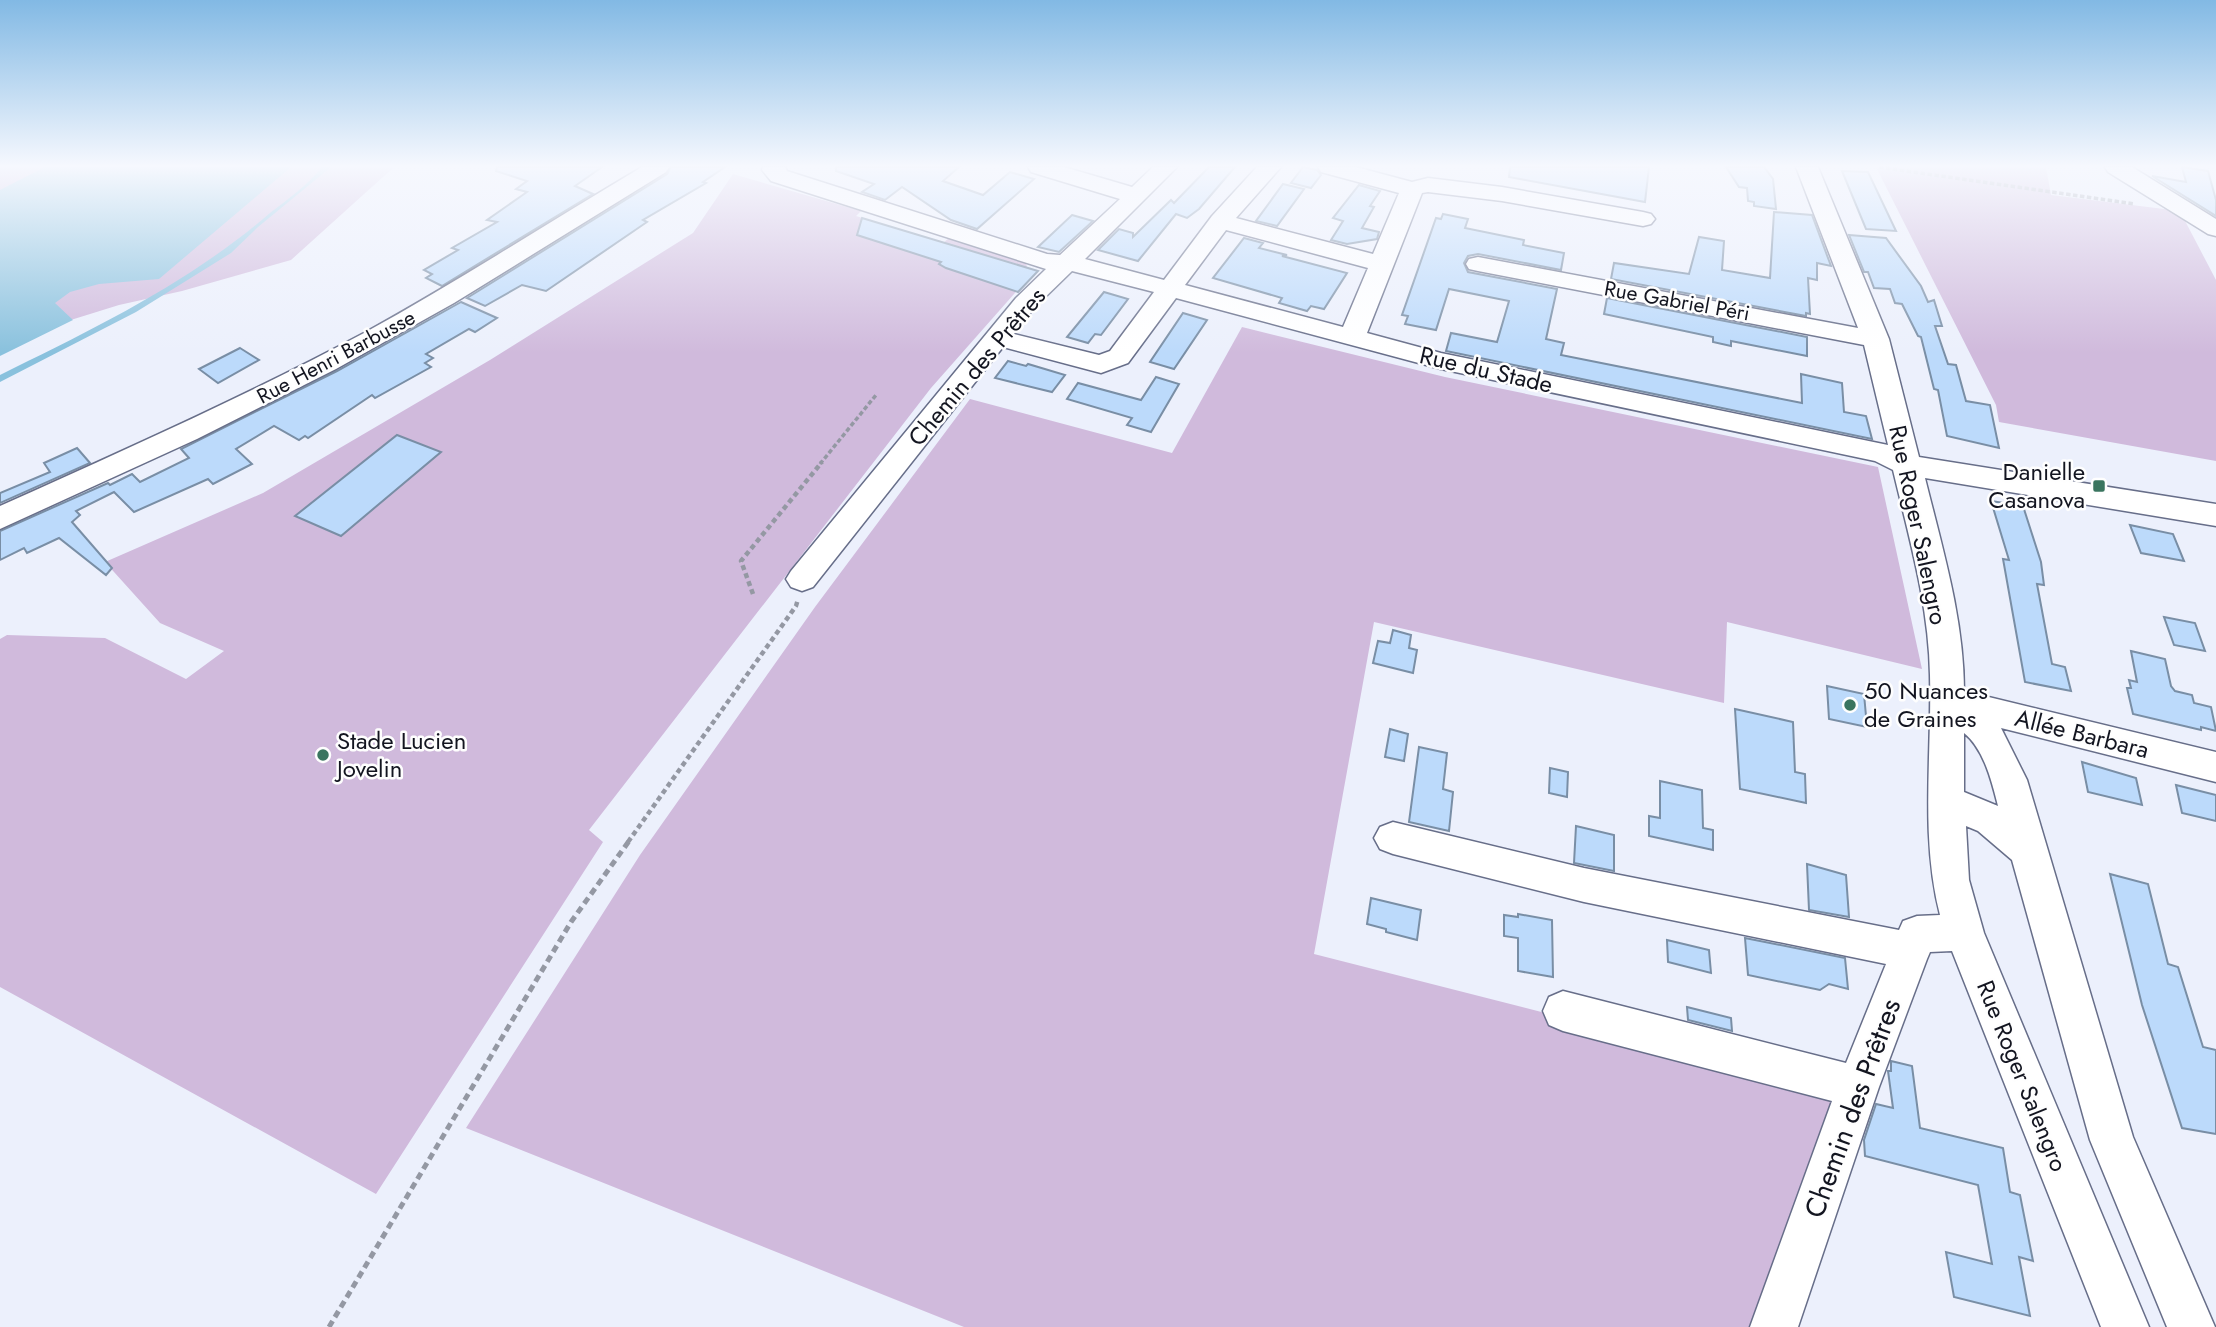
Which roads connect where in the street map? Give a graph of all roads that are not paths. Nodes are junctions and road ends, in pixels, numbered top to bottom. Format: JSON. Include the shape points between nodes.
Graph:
{"nodes":[{"id":1,"x":558,"y":229,"type":"edge"},
{"id":2,"x":944,"y":229,"type":"edge"},
{"id":3,"x":1102,"y":229,"type":"edge"},
{"id":4,"x":1214,"y":229,"type":"edge"},
{"id":5,"x":1250,"y":229,"type":"edge"},
{"id":6,"x":1395,"y":229,"type":"edge"},
{"id":7,"x":1832,"y":229,"type":"edge"},
{"id":8,"x":1066,"y":264,"type":"junction"},
{"id":9,"x":1381,"y":264,"type":"junction"},
{"id":10,"x":1478,"y":264,"type":"dead end"},
{"id":11,"x":1170,"y":289,"type":"junction"},
{"id":12,"x":998,"y":338,"type":"junction"},
{"id":13,"x":1352,"y":338,"type":"junction"},
{"id":14,"x":1876,"y":339,"type":"junction"},
{"id":15,"x":1907,"y":464,"type":"junction"},
{"id":16,"x":2216,"y":515,"type":"edge"},
{"id":17,"x":0,"y":518,"type":"edge"},
{"id":18,"x":802,"y":579,"type":"road end"},
{"id":19,"x":1948,"y":701,"type":"junction"},
{"id":20,"x":2216,"y":767,"type":"edge"},
{"id":21,"x":1946,"y":801,"type":"junction"},
{"id":22,"x":1392,"y":838,"type":"dead end"},
{"id":23,"x":2028,"y":851,"type":"junction"},
{"id":24,"x":1964,"y":933,"type":"junction"},
{"id":25,"x":1911,"y":951,"type":"junction"},
{"id":26,"x":1563,"y":1011,"type":"dead end"},
{"id":27,"x":1858,"y":1087,"type":"junction"},
{"id":28,"x":1774,"y":1327,"type":"edge"},
{"id":29,"x":2125,"y":1327,"type":"edge"},
{"id":30,"x":2191,"y":1327,"type":"edge"}],
"edges":[{"from":1,"to":17,"type":"street","name":"Rue Henri Barbusse","via":[[371,340],[212,421]]},
{"from":2,"to":8,"type":"street","name":"Rue du Stade"},
{"from":3,"to":8,"type":"street","name":"Chemin des Prêtres"},
{"from":4,"to":11,"type":"street"},
{"from":5,"to":9,"type":"street"},
{"from":6,"to":9,"type":"street"},
{"from":7,"to":14,"type":"street","name":"Rue Roger Salengro"},
{"from":8,"to":11,"type":"street","name":"Rue du Stade"},
{"from":8,"to":12,"type":"street","name":"Chemin des Prêtres","via":[[1025,303]]},
{"from":9,"to":13,"type":"street"},
{"from":10,"to":14,"type":"street","name":"Rue Gabriel Péri"},
{"from":11,"to":12,"type":"street","via":[[1112,362],[1101,364]]},
{"from":11,"to":13,"type":"street","name":"Rue du Stade"},
{"from":12,"to":18,"type":"street","name":"Chemin des Prêtres"},
{"from":13,"to":15,"type":"street","name":"Rue du Stade","via":[[1496,373],[1882,453]]},
{"from":14,"to":15,"type":"street","name":"Rue Roger Salengro"},
{"from":15,"to":16,"type":"street","name":"Rue du Stade"},
{"from":15,"to":19,"type":"street","name":"Rue Roger Salengro","via":[[1933,572]]},
{"from":19,"to":20,"type":"street","name":"Allée Barbara"},
{"from":19,"to":21,"type":"street","name":"Rue Roger Salengro"},
{"from":19,"to":23,"type":"street","via":[[1985,730],[2009,780]]},
{"from":21,"to":23,"type":"street","via":[[1991,820]]},
{"from":21,"to":24,"type":"street","name":"Rue Roger Salengro","via":[[1950,880]]},
{"from":22,"to":25,"type":"street","via":[[1584,885]]},
{"from":23,"to":30,"type":"street","via":[[2112,1140]]},
{"from":24,"to":25,"type":"street","via":[[1917,934]]},
{"from":24,"to":29,"type":"street","name":"Rue Roger Salengro"},
{"from":25,"to":27,"type":"street","name":"Chemin des Prêtres"},
{"from":26,"to":27,"type":"street"},
{"from":27,"to":28,"type":"street","name":"Chemin des Prêtres"}]}
